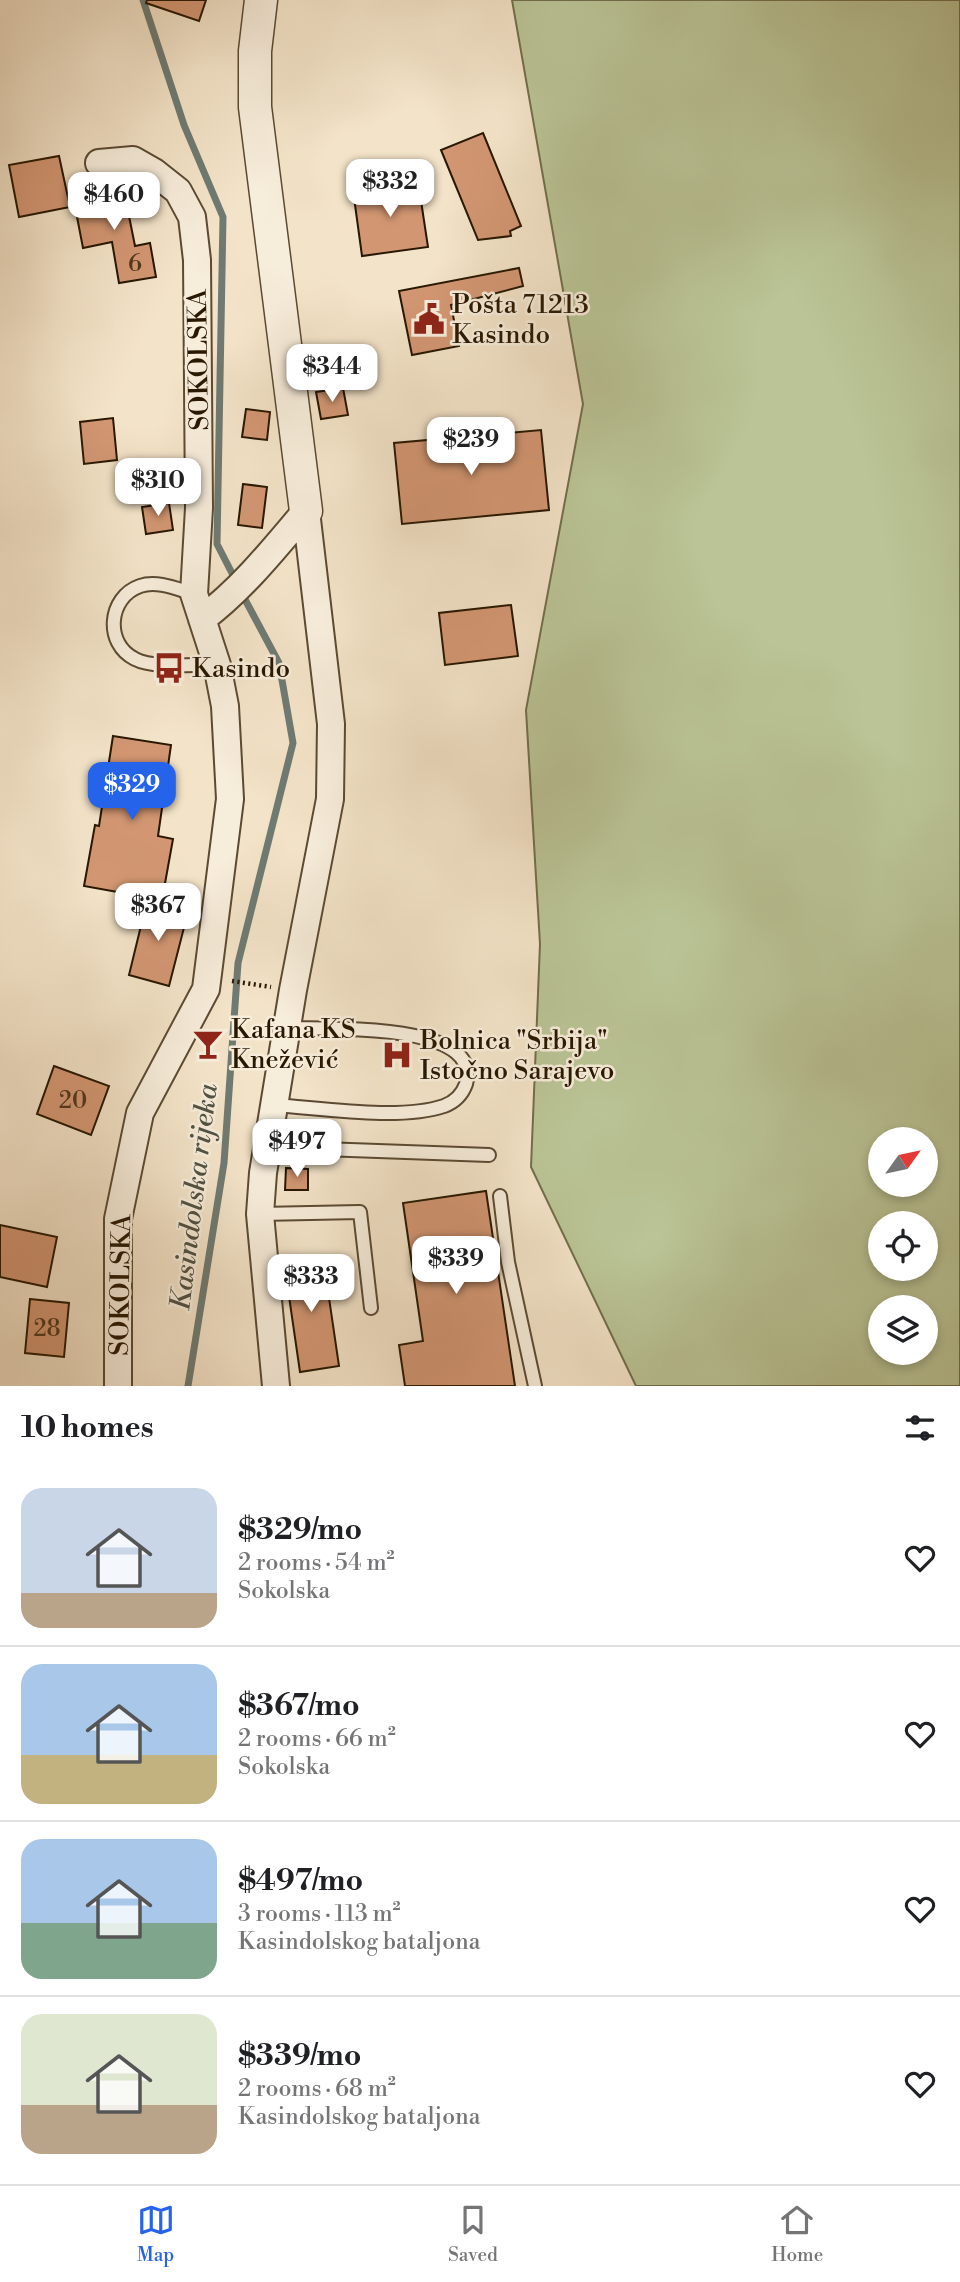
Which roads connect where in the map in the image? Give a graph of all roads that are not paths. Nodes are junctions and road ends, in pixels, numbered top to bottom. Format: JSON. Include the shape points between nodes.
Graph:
{"nodes":[{"id":1,"x":261,"y":0,"type":"edge"},
{"id":2,"x":99,"y":163,"type":"dead end"},
{"id":3,"x":306,"y":511,"type":"junction"},
{"id":4,"x":194,"y":594,"type":"junction"},
{"id":5,"x":210,"y":613,"type":"junction"},
{"id":6,"x":217,"y":665,"type":"junction"},
{"id":7,"x":287,"y":1028,"type":"junction"},
{"id":8,"x":273,"y":1105,"type":"junction"},
{"id":9,"x":266,"y":1147,"type":"junction"},
{"id":10,"x":489,"y":1155,"type":"dead end"},
{"id":11,"x":500,"y":1196,"type":"dead end"},
{"id":12,"x":260,"y":1214,"type":"junction"},
{"id":13,"x":371,"y":1308,"type":"dead end"},
{"id":14,"x":118,"y":1386,"type":"edge"},
{"id":15,"x":276,"y":1386,"type":"edge"},
{"id":16,"x":536,"y":1386,"type":"edge"}],
"edges":[{"from":1,"to":3,"type":"street","via":[[255,107]]},
{"from":2,"to":4,"type":"street","name":"SOKOLSKA","via":[[133,160],[154,172],[178,191],[192,217],[197,260],[200,508]]},
{"from":3,"to":5,"type":"street","via":[[267,558]]},
{"from":3,"to":7,"type":"street","via":[[331,724],[330,799]]},
{"from":4,"to":5,"type":"street","name":"SOKOLSKA"},
{"from":4,"to":6,"type":"lane","via":[[155,584],[130,591],[114,613],[116,639],[134,659],[146,663]]},
{"from":5,"to":6,"type":"street","name":"SOKOLSKA"},
{"from":6,"to":14,"type":"street","name":"SOKOLSKA","via":[[225,706],[230,799],[208,978],[140,1113],[118,1219]]},
{"from":7,"to":8,"type":"street"},
{"from":7,"to":8,"type":"lane","via":[[429,1038],[460,1055],[467,1082],[454,1102],[413,1111]]},
{"from":8,"to":9,"type":"street"},
{"from":9,"to":10,"type":"lane"},
{"from":9,"to":12,"type":"street"},
{"from":11,"to":16,"type":"lane"},
{"from":12,"to":13,"type":"lane","via":[[360,1212]]},
{"from":12,"to":15,"type":"street"}]}
